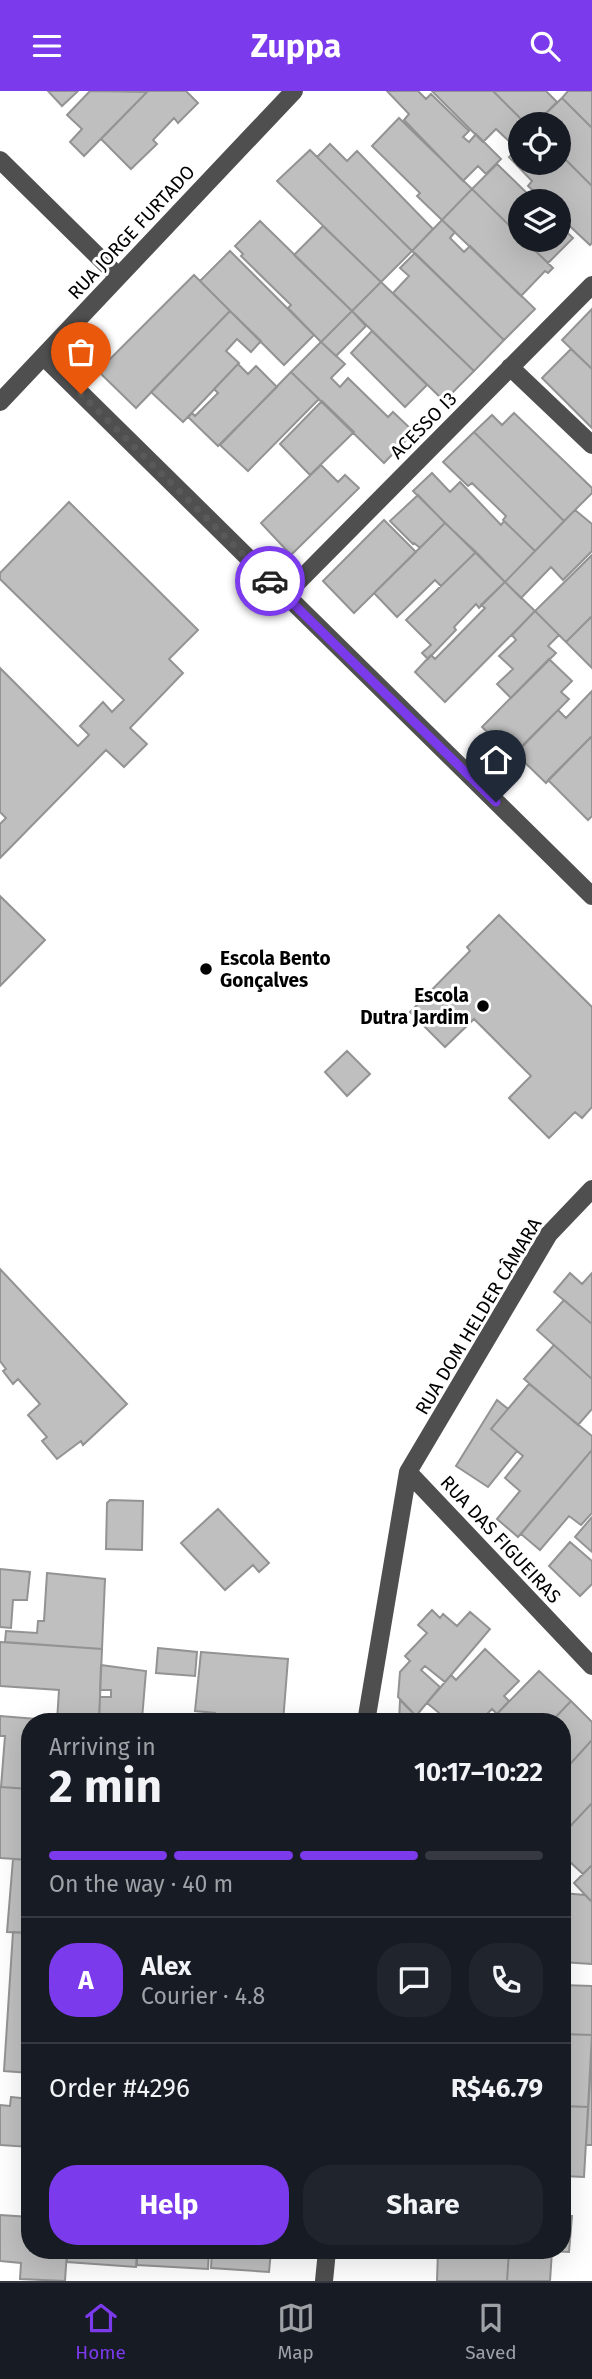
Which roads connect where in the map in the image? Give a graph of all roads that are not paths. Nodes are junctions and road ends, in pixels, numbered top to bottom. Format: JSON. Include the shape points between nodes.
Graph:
{"nodes":[{"id":1,"x":294,"y":91,"type":"edge"},
{"id":2,"x":0,"y":160,"type":"edge"},
{"id":3,"x":118,"y":276,"type":"junction"},
{"id":4,"x":592,"y":285,"type":"edge"},
{"id":5,"x":44,"y":357,"type":"junction"},
{"id":6,"x":510,"y":367,"type":"junction"},
{"id":7,"x":0,"y":402,"type":"edge"},
{"id":8,"x":592,"y":445,"type":"edge"},
{"id":9,"x":285,"y":595,"type":"junction"},
{"id":10,"x":592,"y":896,"type":"edge"},
{"id":11,"x":592,"y":1189,"type":"edge"},
{"id":12,"x":408,"y":1472,"type":"junction"},
{"id":13,"x":592,"y":1666,"type":"edge"},
{"id":14,"x":368,"y":1713,"type":"edge"},
{"id":15,"x":326,"y":2259,"type":"edge"},
{"id":16,"x":324,"y":2281,"type":"edge"}],
"edges":[{"from":1,"to":3,"type":"street","name":"RUA JORGE FURTADO"},
{"from":2,"to":3,"type":"street"},
{"from":3,"to":5,"type":"street","name":"RUA JORGE FURTADO"},
{"from":4,"to":6,"type":"street","name":"ACESSO I3"},
{"from":5,"to":7,"type":"street","name":"RUA JORGE FURTADO"},
{"from":5,"to":9,"type":"street"},
{"from":6,"to":8,"type":"street"},
{"from":6,"to":9,"type":"street","name":"ACESSO I3"},
{"from":9,"to":10,"type":"street"},
{"from":11,"to":12,"type":"street","name":"RUA DOM HELDER CÂMARA","via":[[549,1234]]},
{"from":12,"to":13,"type":"street","name":"RUA DAS FIGUEIRAS"},
{"from":12,"to":14,"type":"street"},
{"from":15,"to":16,"type":"street"}]}
